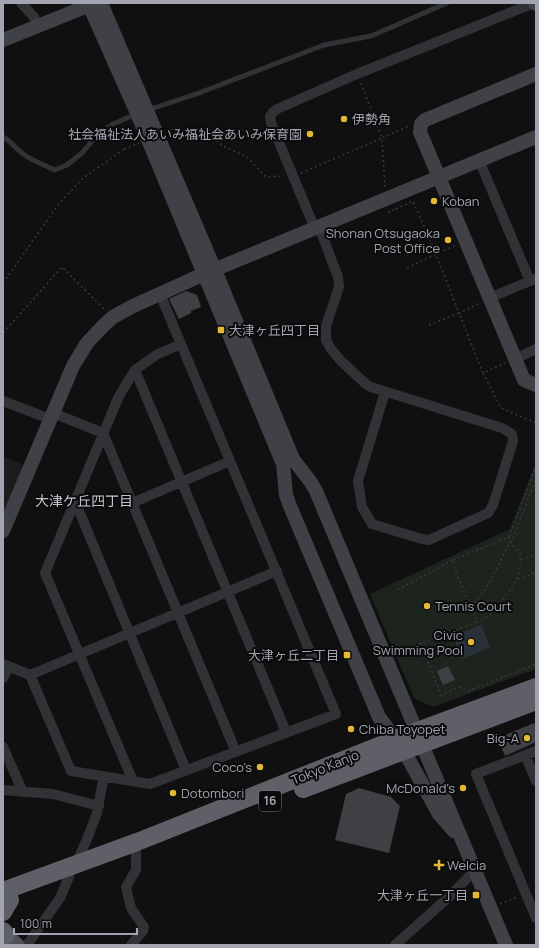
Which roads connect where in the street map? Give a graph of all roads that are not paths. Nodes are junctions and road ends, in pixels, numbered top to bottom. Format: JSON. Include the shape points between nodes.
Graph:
{"nodes":[{"id":1,"x":21,"y":3,"type":"edge"},
{"id":2,"x":447,"y":3,"type":"edge"},
{"id":3,"x":535,"y":3,"type":"edge"},
{"id":4,"x":93,"y":4,"type":"edge"},
{"id":5,"x":37,"y":26,"type":"junction"},
{"id":6,"x":3,"y":40,"type":"edge"},
{"id":7,"x":536,"y":74,"type":"edge"},
{"id":8,"x":142,"y":112,"type":"junction"},
{"id":9,"x":536,"y":136,"type":"edge"},
{"id":10,"x":3,"y":137,"type":"edge"},
{"id":11,"x":479,"y":160,"type":"junction"},
{"id":12,"x":439,"y":177,"type":"junction"},
{"id":13,"x":317,"y":228,"type":"junction"},
{"id":14,"x":209,"y":272,"type":"junction"},
{"id":15,"x":533,"y":280,"type":"edge"},
{"id":16,"x":160,"y":294,"type":"junction"},
{"id":17,"x":489,"y":298,"type":"junction"},
{"id":18,"x":181,"y":344,"type":"junction"},
{"id":19,"x":536,"y":349,"type":"edge"},
{"id":20,"x":515,"y":359,"type":"junction"},
{"id":21,"x":135,"y":370,"type":"junction"},
{"id":22,"x":536,"y":385,"type":"edge"},
{"id":23,"x":385,"y":392,"type":"junction"},
{"id":24,"x":3,"y":401,"type":"edge"},
{"id":25,"x":52,"y":416,"type":"junction"},
{"id":26,"x":103,"y":433,"type":"junction"},
{"id":27,"x":230,"y":461,"type":"junction"},
{"id":28,"x":182,"y":482,"type":"junction"},
{"id":29,"x":75,"y":502,"type":"junction"},
{"id":30,"x":132,"y":502,"type":"junction"},
{"id":31,"x":3,"y":531,"type":"edge"},
{"id":32,"x":277,"y":571,"type":"junction"},
{"id":33,"x":228,"y":592,"type":"junction"},
{"id":34,"x":178,"y":612,"type":"junction"},
{"id":35,"x":130,"y":632,"type":"junction"},
{"id":36,"x":80,"y":654,"type":"junction"},
{"id":37,"x":6,"y":665,"type":"edge"},
{"id":38,"x":30,"y":675,"type":"junction"},
{"id":39,"x":3,"y":678,"type":"edge"},
{"id":40,"x":536,"y":687,"type":"edge"},
{"id":41,"x":536,"y":701,"type":"edge"},
{"id":42,"x":286,"y":732,"type":"junction"},
{"id":43,"x":419,"y":738,"type":"junction"},
{"id":44,"x":400,"y":745,"type":"junction"},
{"id":45,"x":3,"y":747,"type":"edge"},
{"id":46,"x":536,"y":751,"type":"edge"},
{"id":47,"x":236,"y":752,"type":"junction"},
{"id":48,"x":525,"y":755,"type":"junction"},
{"id":49,"x":186,"y":770,"type":"junction"},
{"id":50,"x":104,"y":776,"type":"junction"},
{"id":51,"x":133,"y":781,"type":"junction"},
{"id":52,"x":536,"y":781,"type":"edge"},
{"id":53,"x":3,"y":790,"type":"edge"},
{"id":54,"x":23,"y":792,"type":"junction"},
{"id":55,"x":99,"y":806,"type":"junction"},
{"id":56,"x":463,"y":842,"type":"junction"},
{"id":57,"x":136,"y":852,"type":"junction"},
{"id":58,"x":474,"y":870,"type":"junction"},
{"id":59,"x":72,"y":871,"type":"junction"},
{"id":60,"x":536,"y":890,"type":"edge"},
{"id":61,"x":526,"y":894,"type":"junction"},
{"id":62,"x":5,"y":901,"type":"edge"},
{"id":63,"x":536,"y":918,"type":"edge"},
{"id":64,"x":27,"y":945,"type":"edge"},
{"id":65,"x":131,"y":945,"type":"edge"},
{"id":66,"x":395,"y":945,"type":"edge"},
{"id":67,"x":506,"y":945,"type":"edge"}],
"edges":[{"from":1,"to":5,"type":"street","via":[[34,17]]},
{"from":2,"to":8,"type":"lane","via":[[372,36],[324,45],[200,93]]},
{"from":3,"to":13,"type":"street","via":[[357,74],[272,113],[271,123]]},
{"from":4,"to":5,"type":"street"},
{"from":4,"to":8,"type":"street"},
{"from":5,"to":6,"type":"street"},
{"from":7,"to":12,"type":"street","via":[[425,120],[421,124],[420,132]]},
{"from":8,"to":10,"type":"lane","via":[[113,124],[97,135],[82,153],[67,165],[55,170],[21,153],[11,141]]},
{"from":8,"to":14,"type":"street"},
{"from":9,"to":11,"type":"street"},
{"from":11,"to":12,"type":"street"},
{"from":11,"to":15,"type":"street"},
{"from":12,"to":13,"type":"street"},
{"from":12,"to":17,"type":"street"},
{"from":13,"to":14,"type":"street"},
{"from":13,"to":23,"type":"street","via":[[338,277],[339,287],[326,326],[326,340],[341,361],[366,384]]},
{"from":14,"to":16,"type":"street"},
{"from":14,"to":43,"type":"street","via":[[293,459],[316,491]]},
{"from":14,"to":44,"type":"street","via":[[283,464],[286,495],[290,506],[379,717]]},
{"from":15,"to":17,"type":"street"},
{"from":16,"to":18,"type":"street"},
{"from":16,"to":25,"type":"street","via":[[113,317],[96,333],[79,354]]},
{"from":17,"to":20,"type":"street"},
{"from":18,"to":21,"type":"street","via":[[156,355]]},
{"from":18,"to":27,"type":"street"},
{"from":19,"to":20,"type":"street"},
{"from":20,"to":22,"type":"street","via":[[524,380]]},
{"from":21,"to":26,"type":"street","via":[[119,396]]},
{"from":21,"to":28,"type":"street"},
{"from":23,"to":23,"type":"street","via":[[358,481],[362,507],[372,524],[429,540],[488,513],[493,505],[513,441],[512,434],[502,428]]},
{"from":24,"to":25,"type":"street"},
{"from":25,"to":26,"type":"street"},
{"from":25,"to":31,"type":"street"},
{"from":26,"to":29,"type":"street"},
{"from":26,"to":30,"type":"street"},
{"from":27,"to":28,"type":"street"},
{"from":27,"to":32,"type":"street"},
{"from":28,"to":30,"type":"street"},
{"from":28,"to":33,"type":"street"},
{"from":29,"to":35,"type":"street"},
{"from":29,"to":36,"type":"street","via":[[45,573]]},
{"from":30,"to":34,"type":"street"},
{"from":32,"to":33,"type":"street"},
{"from":32,"to":42,"type":"street","via":[[336,714]]},
{"from":33,"to":34,"type":"street"},
{"from":33,"to":42,"type":"street"},
{"from":34,"to":35,"type":"street"},
{"from":34,"to":47,"type":"street"},
{"from":35,"to":36,"type":"street"},
{"from":35,"to":49,"type":"street"},
{"from":36,"to":38,"type":"street"},
{"from":36,"to":51,"type":"street"},
{"from":37,"to":38,"type":"street"},
{"from":37,"to":39,"type":"street"},
{"from":38,"to":50,"type":"street","via":[[71,771]]},
{"from":40,"to":43,"type":"highway","name":"Tokyo Kanjo","number":"16"},
{"from":41,"to":43,"type":"highway","name":"Tokyo Kanjo","number":"16"},
{"from":42,"to":47,"type":"street"},
{"from":43,"to":44,"type":"highway","name":"Tokyo Kanjo","number":"16"},
{"from":43,"to":56,"type":"street"},
{"from":44,"to":56,"type":"street","via":[[439,814]]},
{"from":44,"to":57,"type":"highway","name":"Tokyo Kanjo","number":"16"},
{"from":44,"to":59,"type":"highway","name":"Tokyo Kanjo","number":"16","via":[[138,842]]},
{"from":45,"to":54,"type":"street"},
{"from":46,"to":48,"type":"street"},
{"from":47,"to":49,"type":"street"},
{"from":48,"to":52,"type":"street"},
{"from":48,"to":61,"type":"street","via":[[476,774]]},
{"from":49,"to":51,"type":"street","via":[[150,784]]},
{"from":50,"to":51,"type":"street"},
{"from":50,"to":55,"type":"street"},
{"from":53,"to":54,"type":"street"},
{"from":54,"to":55,"type":"street","via":[[53,794]]},
{"from":55,"to":59,"type":"street","via":[[88,839]]},
{"from":56,"to":58,"type":"street"},
{"from":57,"to":59,"type":"highway","name":"Tokyo Kanjo","number":"16"},
{"from":57,"to":65,"type":"street","via":[[136,870],[126,887],[131,908],[144,931]]},
{"from":58,"to":66,"type":"street","via":[[450,896]]},
{"from":58,"to":67,"type":"street"},
{"from":59,"to":62,"type":"highway","name":"Tokyo Kanjo","number":"16"},
{"from":59,"to":64,"type":"street","via":[[60,898]]},
{"from":60,"to":61,"type":"street"},
{"from":61,"to":63,"type":"street"}]}
